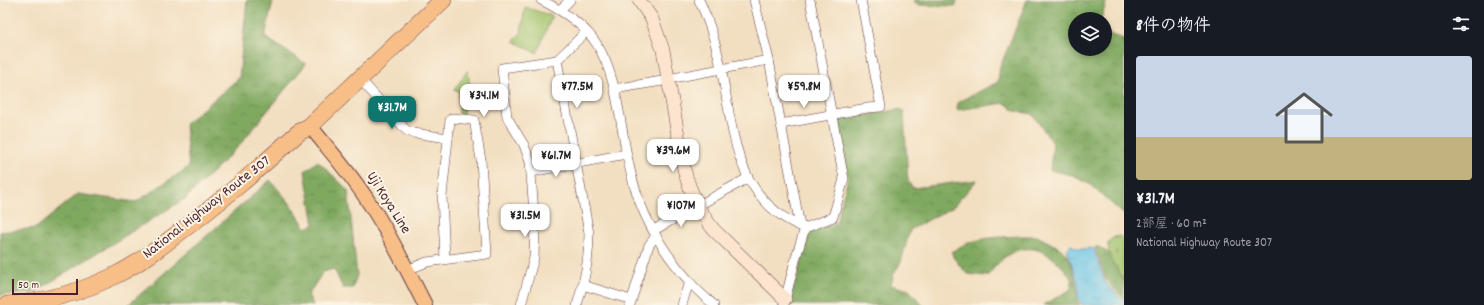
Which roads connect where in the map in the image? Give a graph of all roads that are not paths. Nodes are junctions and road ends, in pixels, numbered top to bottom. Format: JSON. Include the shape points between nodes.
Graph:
{"nodes":[{"id":1,"x":443,"y":0,"type":"edge"},
{"id":2,"x":541,"y":0,"type":"edge"},
{"id":3,"x":570,"y":0,"type":"edge"},
{"id":4,"x":639,"y":0,"type":"edge"},
{"id":5,"x":699,"y":0,"type":"edge"},
{"id":6,"x":754,"y":0,"type":"edge"},
{"id":7,"x":810,"y":0,"type":"edge"},
{"id":8,"x":861,"y":0,"type":"edge"},
{"id":9,"x":560,"y":10,"type":"junction"},
{"id":10,"x":586,"y":32,"type":"junction"},
{"id":11,"x":557,"y":60,"type":"junction"},
{"id":12,"x":769,"y":60,"type":"junction"},
{"id":13,"x":721,"y":69,"type":"junction"},
{"id":14,"x":360,"y":79,"type":"junction"},
{"id":15,"x":668,"y":80,"type":"junction"},
{"id":16,"x":614,"y":89,"type":"junction"},
{"id":17,"x":831,"y":114,"type":"junction"},
{"id":18,"x":781,"y":124,"type":"junction"},
{"id":19,"x":310,"y":126,"type":"junction"},
{"id":20,"x":448,"y":138,"type":"junction"},
{"id":21,"x":626,"y":154,"type":"junction"},
{"id":22,"x":577,"y":163,"type":"junction"},
{"id":23,"x":531,"y":172,"type":"junction"},
{"id":24,"x":748,"y":178,"type":"junction"},
{"id":25,"x":698,"y":207,"type":"junction"},
{"id":26,"x":803,"y":227,"type":"junction"},
{"id":27,"x":655,"y":233,"type":"junction"},
{"id":28,"x":445,"y":259,"type":"junction"},
{"id":29,"x":407,"y":270,"type":"junction"},
{"id":30,"x":690,"y":283,"type":"junction"},
{"id":31,"x":583,"y":285,"type":"junction"},
{"id":32,"x":784,"y":302,"type":"edge"},
{"id":33,"x":630,"y":303,"type":"edge"},
{"id":34,"x":7,"y":305,"type":"edge"},
{"id":35,"x":72,"y":305,"type":"edge"},
{"id":36,"x":425,"y":305,"type":"edge"},
{"id":37,"x":521,"y":305,"type":"edge"},
{"id":38,"x":577,"y":305,"type":"edge"},
{"id":39,"x":682,"y":305,"type":"edge"},
{"id":40,"x":714,"y":305,"type":"edge"}],
"edges":[{"from":1,"to":14,"type":"highway","name":"National Highway Route 307"},
{"from":2,"to":9,"type":"street"},
{"from":3,"to":9,"type":"street"},
{"from":4,"to":15,"type":"street","via":[[652,19],[663,50]]},
{"from":5,"to":13,"type":"street","via":[[711,27]]},
{"from":6,"to":12,"type":"street"},
{"from":7,"to":17,"type":"street"},
{"from":8,"to":17,"type":"street","via":[[882,107]]},
{"from":9,"to":10,"type":"street"},
{"from":10,"to":11,"type":"street"},
{"from":10,"to":16,"type":"street","via":[[595,41],[607,64]]},
{"from":11,"to":22,"type":"street"},
{"from":11,"to":23,"type":"street","via":[[502,68],[507,117],[524,145]]},
{"from":12,"to":13,"type":"street"},
{"from":12,"to":18,"type":"street"},
{"from":13,"to":15,"type":"street"},
{"from":13,"to":24,"type":"street","via":[[733,138]]},
{"from":14,"to":19,"type":"highway","name":"National Highway Route 307"},
{"from":14,"to":20,"type":"street","via":[[406,130]]},
{"from":15,"to":16,"type":"street"},
{"from":15,"to":25,"type":"street","via":[[684,168]]},
{"from":16,"to":21,"type":"street"},
{"from":17,"to":18,"type":"street"},
{"from":17,"to":26,"type":"street","via":[[844,179],[833,217]]},
{"from":18,"to":26,"type":"street"},
{"from":19,"to":29,"type":"main road","name":"Uji Koya Line","via":[[368,201]]},
{"from":19,"to":34,"type":"highway","name":"National Highway Route 307","via":[[298,133],[190,225],[128,269],[77,291]]},
{"from":19,"to":35,"type":"highway","name":"National Highway Route 307","via":[[303,139],[240,194],[170,249],[136,273]]},
{"from":20,"to":28,"type":"street","via":[[442,196]]},
{"from":20,"to":28,"type":"street","via":[[452,118],[474,120],[481,160],[488,254]]},
{"from":21,"to":22,"type":"street"},
{"from":21,"to":27,"type":"street","via":[[636,191]]},
{"from":22,"to":23,"type":"street"},
{"from":22,"to":31,"type":"street","via":[[589,233],[589,257]]},
{"from":23,"to":37,"type":"street","via":[[535,246],[532,269]]},
{"from":24,"to":25,"type":"street"},
{"from":24,"to":26,"type":"street","via":[[770,206]]},
{"from":25,"to":27,"type":"street"},
{"from":25,"to":32,"type":"street","via":[[714,230]]},
{"from":26,"to":32,"type":"street"},
{"from":27,"to":30,"type":"street"},
{"from":27,"to":33,"type":"street"},
{"from":28,"to":29,"type":"street","via":[[427,262]]},
{"from":29,"to":36,"type":"main road","name":"Uji Koya Line"},
{"from":30,"to":39,"type":"street"},
{"from":30,"to":40,"type":"street"},
{"from":31,"to":33,"type":"street"},
{"from":31,"to":38,"type":"street"}]}
